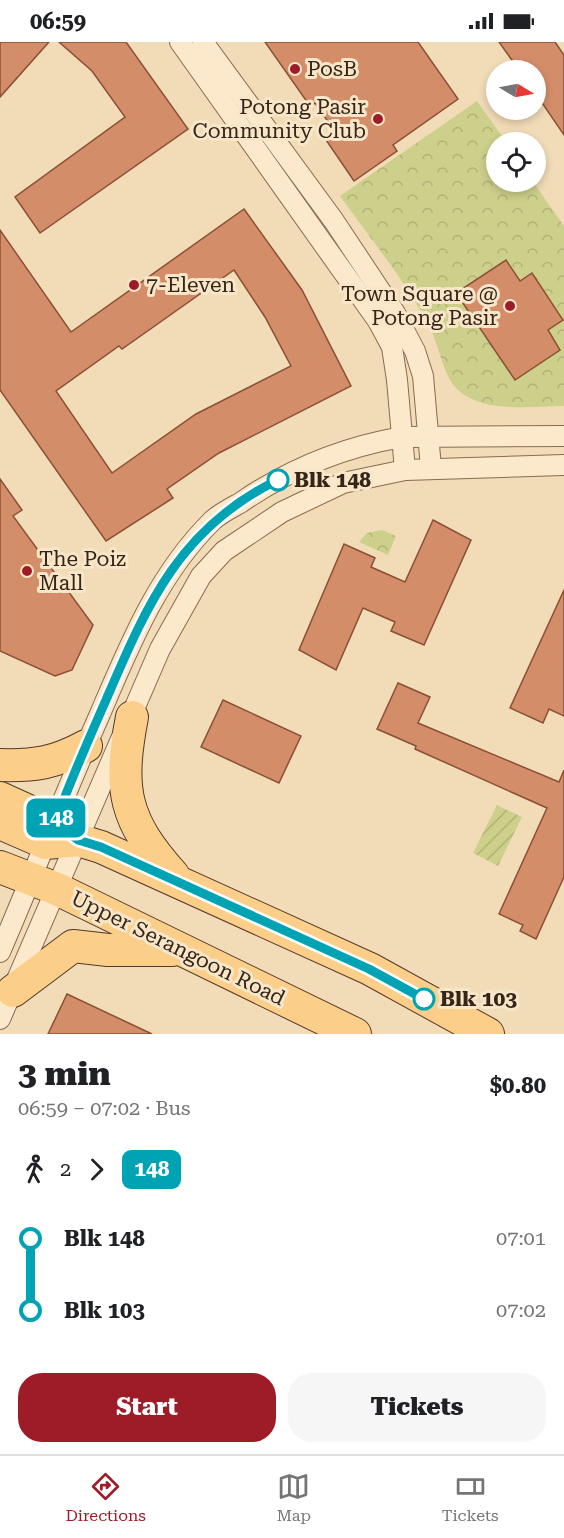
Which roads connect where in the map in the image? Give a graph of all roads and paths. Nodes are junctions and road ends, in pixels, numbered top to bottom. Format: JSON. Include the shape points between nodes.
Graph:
{"nodes":[{"id":1,"x":180,"y":42,"type":"edge"},
{"id":2,"x":203,"y":42,"type":"edge"},
{"id":3,"x":564,"y":436,"type":"edge"},
{"id":4,"x":402,"y":437,"type":"junction"},
{"id":5,"x":430,"y":437,"type":"junction"},
{"id":6,"x":564,"y":465,"type":"edge"},
{"id":7,"x":431,"y":468,"type":"junction"},
{"id":8,"x":405,"y":470,"type":"junction"},
{"id":9,"x":132,"y":717,"type":"junction"},
{"id":10,"x":86,"y":746,"type":"junction"},
{"id":11,"x":0,"y":765,"type":"edge"},
{"id":12,"x":0,"y":798,"type":"edge"},
{"id":13,"x":0,"y":823,"type":"edge"},
{"id":14,"x":60,"y":835,"type":"junction"},
{"id":15,"x":0,"y":867,"type":"edge"},
{"id":16,"x":180,"y":882,"type":"junction"},
{"id":17,"x":43,"y":884,"type":"junction"},
{"id":18,"x":179,"y":950,"type":"junction"},
{"id":19,"x":0,"y":952,"type":"edge"},
{"id":20,"x":13,"y":991,"type":"junction"},
{"id":21,"x":0,"y":1019,"type":"edge"},
{"id":22,"x":355,"y":1034,"type":"edge"},
{"id":23,"x":488,"y":1034,"type":"edge"}],
"edges":[{"from":1,"to":4,"type":"street","via":[[378,321],[392,347]]},
{"from":2,"to":5,"type":"street","via":[[321,202],[396,313],[423,375]]},
{"from":3,"to":5,"type":"street"},
{"from":4,"to":5,"type":"street"},
{"from":4,"to":8,"type":"street"},
{"from":4,"to":10,"type":"street","via":[[330,455],[261,489],[215,519],[153,596]]},
{"from":5,"to":7,"type":"street"},
{"from":6,"to":7,"type":"street"},
{"from":7,"to":8,"type":"street"},
{"from":8,"to":9,"type":"street","via":[[343,483],[310,496],[224,551],[201,576],[185,602],[159,649]]},
{"from":9,"to":14,"type":"street","via":[[92,802]]},
{"from":9,"to":16,"type":"main road","via":[[126,747],[128,807],[146,845]]},
{"from":10,"to":11,"type":"main road","via":[[36,766]]},
{"from":10,"to":14,"type":"street"},
{"from":12,"to":14,"type":"main road"},
{"from":13,"to":14,"type":"main road"},
{"from":14,"to":16,"type":"main road"},
{"from":14,"to":17,"type":"street"},
{"from":14,"to":17,"type":"street"},
{"from":15,"to":17,"type":"main road","name":"Upper Serangoon Road"},
{"from":16,"to":23,"type":"main road","via":[[369,969]]},
{"from":17,"to":18,"type":"main road","name":"Upper Serangoon Road"},
{"from":17,"to":19,"type":"street"},
{"from":17,"to":20,"type":"street"},
{"from":18,"to":20,"type":"main road","via":[[73,946]]},
{"from":18,"to":22,"type":"main road","name":"Upper Serangoon Road"},
{"from":20,"to":21,"type":"street"}]}
